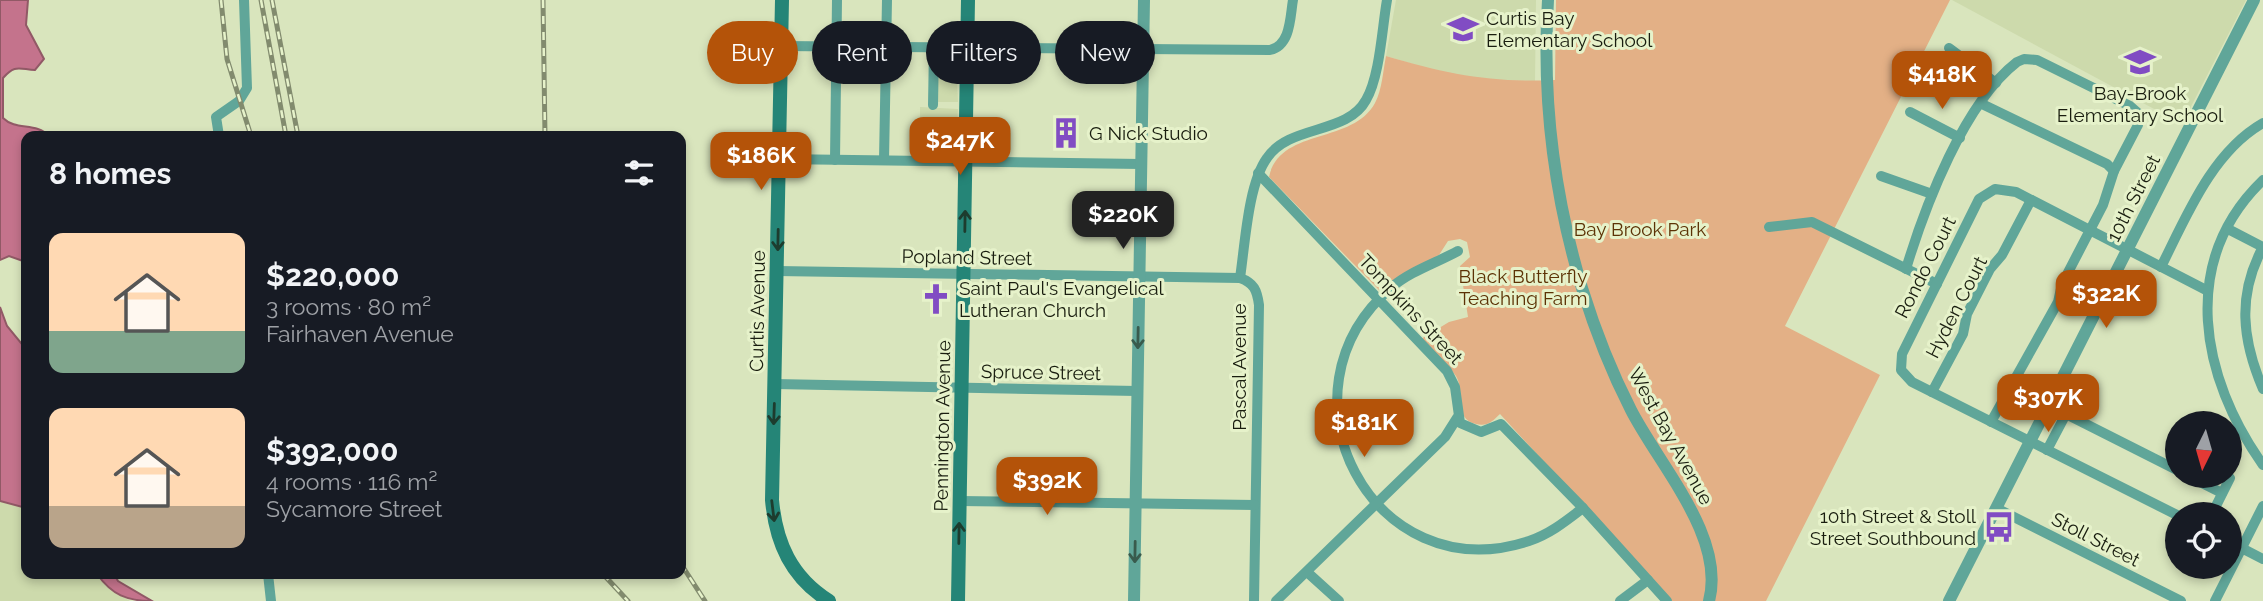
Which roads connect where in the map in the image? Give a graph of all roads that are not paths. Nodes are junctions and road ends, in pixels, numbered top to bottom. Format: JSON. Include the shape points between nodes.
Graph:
{"nodes":[{"id":1,"x":244,"y":0,"type":"edge"},
{"id":2,"x":782,"y":0,"type":"edge"},
{"id":3,"x":837,"y":0,"type":"edge"},
{"id":4,"x":887,"y":0,"type":"edge"},
{"id":5,"x":968,"y":0,"type":"edge"},
{"id":6,"x":1144,"y":0,"type":"edge"},
{"id":7,"x":1293,"y":0,"type":"edge"},
{"id":8,"x":1387,"y":0,"type":"edge"},
{"id":9,"x":1548,"y":0,"type":"edge"},
{"id":10,"x":2254,"y":0,"type":"edge"},
{"id":11,"x":782,"y":21,"type":"edge"},
{"id":12,"x":837,"y":21,"type":"edge"},
{"id":13,"x":887,"y":21,"type":"edge"},
{"id":14,"x":968,"y":21,"type":"edge"},
{"id":15,"x":1144,"y":21,"type":"edge"},
{"id":16,"x":1949,"y":48,"type":"dead end"},
{"id":17,"x":1155,"y":52,"type":"edge"},
{"id":18,"x":1996,"y":83,"type":"junction"},
{"id":19,"x":780,"y":84,"type":"edge"},
{"id":20,"x":836,"y":84,"type":"edge"},
{"id":21,"x":885,"y":84,"type":"edge"},
{"id":22,"x":933,"y":84,"type":"edge"},
{"id":23,"x":966,"y":84,"type":"edge"},
{"id":24,"x":1142,"y":84,"type":"edge"},
{"id":25,"x":1982,"y":104,"type":"junction"},
{"id":26,"x":933,"y":105,"type":"dead end"},
{"id":27,"x":1910,"y":112,"type":"dead end"},
{"id":28,"x":2263,"y":123,"type":"edge"},
{"id":29,"x":218,"y":131,"type":"edge"},
{"id":30,"x":1960,"y":138,"type":"junction"},
{"id":31,"x":779,"y":159,"type":"junction"},
{"id":32,"x":835,"y":160,"type":"junction"},
{"id":33,"x":884,"y":160,"type":"junction"},
{"id":34,"x":965,"y":161,"type":"junction"},
{"id":35,"x":1141,"y":164,"type":"junction"},
{"id":36,"x":2114,"y":171,"type":"junction"},
{"id":37,"x":1258,"y":173,"type":"junction"},
{"id":38,"x":1881,"y":176,"type":"dead end"},
{"id":39,"x":2263,"y":180,"type":"edge"},
{"id":40,"x":1932,"y":194,"type":"junction"},
{"id":41,"x":2031,"y":200,"type":"junction"},
{"id":42,"x":1769,"y":227,"type":"dead end"},
{"id":43,"x":2228,"y":229,"type":"junction"},
{"id":44,"x":2090,"y":230,"type":"junction"},
{"id":45,"x":2263,"y":247,"type":"edge"},
{"id":46,"x":2128,"y":250,"type":"junction"},
{"id":47,"x":1458,"y":251,"type":"dead end"},
{"id":48,"x":2161,"y":267,"type":"junction"},
{"id":49,"x":1906,"y":269,"type":"junction"},
{"id":50,"x":777,"y":271,"type":"junction"},
{"id":51,"x":964,"y":274,"type":"junction"},
{"id":52,"x":1139,"y":276,"type":"junction"},
{"id":53,"x":1240,"y":278,"type":"junction"},
{"id":54,"x":1937,"y":284,"type":"junction"},
{"id":55,"x":2208,"y":291,"type":"junction"},
{"id":56,"x":1379,"y":300,"type":"junction"},
{"id":57,"x":775,"y":384,"type":"junction"},
{"id":58,"x":962,"y":388,"type":"junction"},
{"id":59,"x":2263,"y":389,"type":"edge"},
{"id":60,"x":1137,"y":391,"type":"junction"},
{"id":61,"x":1932,"y":392,"type":"junction"},
{"id":62,"x":1457,"y":418,"type":"junction"},
{"id":63,"x":1991,"y":422,"type":"junction"},
{"id":64,"x":2030,"y":441,"type":"junction"},
{"id":65,"x":2047,"y":450,"type":"junction"},
{"id":66,"x":2165,"y":464,"type":"edge"},
{"id":67,"x":2263,"y":465,"type":"edge"},
{"id":68,"x":2212,"y":488,"type":"edge"},
{"id":69,"x":2225,"y":488,"type":"edge"},
{"id":70,"x":2222,"y":493,"type":"junction"},
{"id":71,"x":960,"y":501,"type":"junction"},
{"id":72,"x":2217,"y":502,"type":"edge"},
{"id":73,"x":1136,"y":503,"type":"junction"},
{"id":74,"x":1255,"y":505,"type":"junction"},
{"id":75,"x":1377,"y":505,"type":"junction"},
{"id":76,"x":2263,"y":506,"type":"edge"},
{"id":77,"x":1583,"y":508,"type":"junction"},
{"id":78,"x":1996,"y":508,"type":"junction"},
{"id":79,"x":2165,"y":509,"type":"edge"},
{"id":80,"x":2242,"y":546,"type":"edge"},
{"id":81,"x":2242,"y":548,"type":"edge"},
{"id":82,"x":2263,"y":559,"type":"edge"},
{"id":83,"x":1307,"y":572,"type":"junction"},
{"id":84,"x":269,"y":579,"type":"edge"},
{"id":85,"x":2226,"y":579,"type":"edge"},
{"id":86,"x":1648,"y":580,"type":"junction"},
{"id":87,"x":1951,"y":600,"type":"edge"},
{"id":88,"x":271,"y":601,"type":"edge"},
{"id":89,"x":829,"y":601,"type":"edge"},
{"id":90,"x":958,"y":601,"type":"edge"},
{"id":91,"x":1134,"y":601,"type":"edge"},
{"id":92,"x":1254,"y":601,"type":"edge"},
{"id":93,"x":1276,"y":601,"type":"edge"},
{"id":94,"x":1339,"y":601,"type":"edge"},
{"id":95,"x":1620,"y":601,"type":"edge"},
{"id":96,"x":1667,"y":601,"type":"edge"},
{"id":97,"x":1709,"y":601,"type":"edge"},
{"id":98,"x":2181,"y":601,"type":"edge"},
{"id":99,"x":2215,"y":601,"type":"edge"}],
"edges":[{"from":1,"to":29,"type":"street","via":[[247,88],[239,101],[216,117]]},
{"from":2,"to":11,"type":"main road","name":"Curtis Avenue"},
{"from":3,"to":12,"type":"street"},
{"from":4,"to":13,"type":"street"},
{"from":5,"to":14,"type":"main road","name":"Pennington Avenue"},
{"from":6,"to":15,"type":"street"},
{"from":7,"to":17,"type":"street","via":[[1281,46]]},
{"from":8,"to":37,"type":"street","name":"Pascal Avenue","via":[[1371,87],[1363,106],[1347,118],[1280,143]]},
{"from":9,"to":97,"type":"street","name":"West Bay Avenue","via":[[1551,135],[1572,248],[1612,369],[1706,541],[1713,570]]},
{"from":10,"to":46,"type":"street","name":"10th Street"},
{"from":16,"to":18,"type":"street"},
{"from":18,"to":25,"type":"street"},
{"from":18,"to":36,"type":"street","via":[[2011,66],[2024,59],[2038,60],[2130,106],[2139,117],[2138,125]]},
{"from":19,"to":31,"type":"main road","name":"Curtis Avenue"},
{"from":20,"to":32,"type":"street"},
{"from":21,"to":33,"type":"street"},
{"from":22,"to":26,"type":"street"},
{"from":23,"to":34,"type":"main road","name":"Pennington Avenue"},
{"from":24,"to":35,"type":"street"},
{"from":25,"to":30,"type":"street"},
{"from":25,"to":36,"type":"street"},
{"from":27,"to":30,"type":"street"},
{"from":28,"to":48,"type":"street","via":[[2230,150],[2206,182]]},
{"from":30,"to":40,"type":"street"},
{"from":31,"to":32,"type":"street"},
{"from":31,"to":50,"type":"main road","name":"Curtis Avenue","one_way":true},
{"from":32,"to":33,"type":"street"},
{"from":33,"to":34,"type":"street"},
{"from":34,"to":35,"type":"street"},
{"from":51,"to":34,"type":"main road","name":"Pennington Avenue","one_way":true},
{"from":35,"to":52,"type":"street"},
{"from":36,"to":44,"type":"street"},
{"from":37,"to":53,"type":"street","name":"Pascal Avenue"},
{"from":37,"to":56,"type":"street","name":"Tompkins Street"},
{"from":38,"to":40,"type":"street"},
{"from":39,"to":43,"type":"street"},
{"from":40,"to":49,"type":"street"},
{"from":41,"to":44,"type":"street"},
{"from":41,"to":54,"type":"street","name":"Rondo Court","via":[[1995,188],[1979,199]]},
{"from":41,"to":61,"type":"street","name":"Hyden Court","via":[[2002,255],[1990,268],[1967,314],[1963,334]]},
{"from":42,"to":49,"type":"street","via":[[1812,222]]},
{"from":43,"to":45,"type":"street"},
{"from":43,"to":55,"type":"street"},
{"from":44,"to":46,"type":"street"},
{"from":44,"to":63,"type":"street","via":[[2034,348]]},
{"from":45,"to":59,"type":"street","via":[[2248,280],[2244,314],[2249,348]]},
{"from":46,"to":48,"type":"street"},
{"from":46,"to":64,"type":"street","name":"10th Street"},
{"from":47,"to":56,"type":"street","via":[[1402,279]]},
{"from":48,"to":55,"type":"street"},
{"from":49,"to":54,"type":"street"},
{"from":50,"to":51,"type":"street","name":"Popland Street"},
{"from":50,"to":57,"type":"main road","name":"Curtis Avenue"},
{"from":51,"to":52,"type":"street","name":"Popland Street"},
{"from":51,"to":58,"type":"main road","name":"Pennington Avenue"},
{"from":52,"to":53,"type":"street","name":"Popland Street"},
{"from":52,"to":60,"type":"street","one_way":true},
{"from":53,"to":74,"type":"street","name":"Pascal Avenue","via":[[1253,285],[1259,305]]},
{"from":54,"to":61,"type":"street","name":"Rondo Court","via":[[1905,347],[1901,370]]},
{"from":55,"to":67,"type":"street","via":[[2207,331],[2217,377],[2237,424]]},
{"from":56,"to":62,"type":"street","name":"Tompkins Street","via":[[1452,378]]},
{"from":56,"to":75,"type":"street","via":[[1349,346],[1336,399],[1345,454]]},
{"from":57,"to":58,"type":"street","name":"Spruce Street"},
{"from":57,"to":89,"type":"main road","name":"Curtis Avenue","one_way":true,"via":[[774,521],[799,578]]},
{"from":58,"to":60,"type":"street","name":"Spruce Street"},
{"from":58,"to":71,"type":"main road","name":"Pennington Avenue"},
{"from":60,"to":73,"type":"street"},
{"from":61,"to":63,"type":"street"},
{"from":62,"to":75,"type":"street","via":[[1445,437]]},
{"from":62,"to":77,"type":"street","via":[[1466,428],[1481,432],[1501,424]]},
{"from":63,"to":64,"type":"street"},
{"from":64,"to":65,"type":"street"},
{"from":64,"to":78,"type":"street","name":"10th Street"},
{"from":65,"to":66,"type":"street","via":[[2066,414]]},
{"from":65,"to":79,"type":"street"},
{"from":68,"to":70,"type":"street"},
{"from":69,"to":70,"type":"street"},
{"from":70,"to":72,"type":"street"},
{"from":71,"to":73,"type":"street"},
{"from":90,"to":71,"type":"main road","name":"Pennington Avenue","one_way":true},
{"from":73,"to":74,"type":"street"},
{"from":73,"to":91,"type":"street","one_way":true},
{"from":74,"to":92,"type":"street","name":"Pascal Avenue"},
{"from":75,"to":77,"type":"street","via":[[1424,538],[1484,549],[1546,534]]},
{"from":75,"to":83,"type":"street"},
{"from":76,"to":80,"type":"street"},
{"from":77,"to":86,"type":"street"},
{"from":78,"to":87,"type":"street","name":"10th Street"},
{"from":78,"to":98,"type":"street","name":"Stoll Street"},
{"from":81,"to":82,"type":"street"},
{"from":83,"to":93,"type":"street"},
{"from":83,"to":94,"type":"street"},
{"from":84,"to":88,"type":"street"},
{"from":85,"to":99,"type":"street"},
{"from":86,"to":95,"type":"street"},
{"from":86,"to":96,"type":"street"}]}
